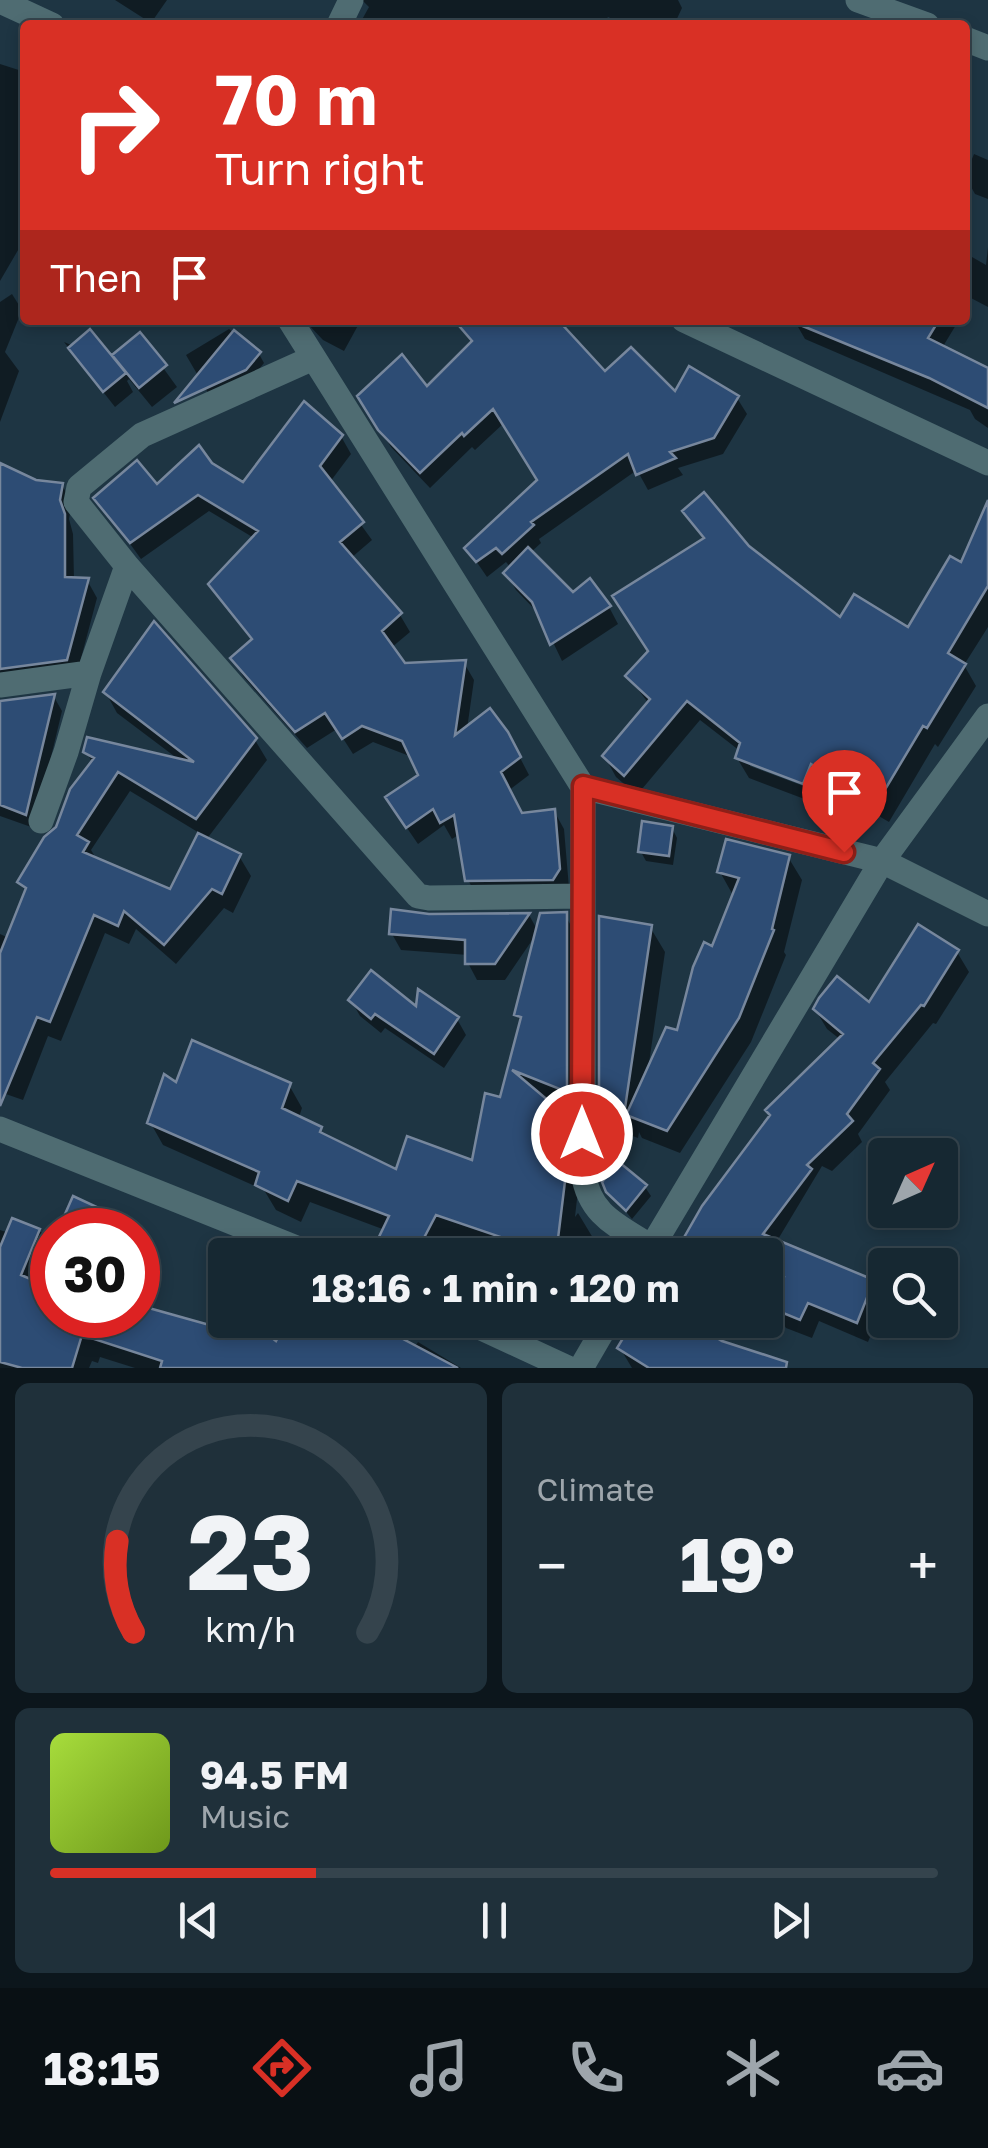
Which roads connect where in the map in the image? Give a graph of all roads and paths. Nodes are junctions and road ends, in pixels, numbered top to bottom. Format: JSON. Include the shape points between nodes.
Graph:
{"nodes":[{"id":1,"x":860,"y":0,"type":"edge"},
{"id":2,"x":0,"y":2,"type":"edge"},
{"id":3,"x":41,"y":20,"type":"edge"},
{"id":4,"x":913,"y":20,"type":"edge"},
{"id":5,"x":293,"y":325,"type":"edge"},
{"id":6,"x":695,"y":325,"type":"edge"},
{"id":7,"x":313,"y":358,"type":"junction"},
{"id":8,"x":988,"y":464,"type":"edge"},
{"id":9,"x":127,"y":566,"type":"junction"},
{"id":10,"x":89,"y":673,"type":"junction"},
{"id":11,"x":0,"y":685,"type":"edge"},
{"id":12,"x":988,"y":716,"type":"edge"},
{"id":13,"x":583,"y":786,"type":"junction"},
{"id":14,"x":41,"y":821,"type":"dead end"},
{"id":15,"x":882,"y":861,"type":"junction"},
{"id":16,"x":582,"y":896,"type":"junction"},
{"id":17,"x":988,"y":914,"type":"edge"},
{"id":18,"x":0,"y":1130,"type":"edge"},
{"id":19,"x":271,"y":1238,"type":"edge"},
{"id":20,"x":632,"y":1238,"type":"edge"},
{"id":21,"x":657,"y":1238,"type":"edge"},
{"id":22,"x":503,"y":1338,"type":"edge"},
{"id":23,"x":598,"y":1338,"type":"edge"},
{"id":24,"x":568,"y":1368,"type":"edge"},
{"id":25,"x":580,"y":1368,"type":"edge"}],
"edges":[{"from":1,"to":4,"type":"street"},
{"from":2,"to":3,"type":"street"},
{"from":5,"to":7,"type":"street"},
{"from":6,"to":8,"type":"street"},
{"from":7,"to":9,"type":"street","via":[[142,435],[79,486],[76,502]]},
{"from":7,"to":13,"type":"street"},
{"from":9,"to":10,"type":"street"},
{"from":9,"to":16,"type":"street","via":[[418,896]]},
{"from":10,"to":11,"type":"street"},
{"from":10,"to":14,"type":"street"},
{"from":12,"to":15,"type":"street"},
{"from":13,"to":15,"type":"street"},
{"from":13,"to":16,"type":"street"},
{"from":15,"to":17,"type":"street"},
{"from":15,"to":21,"type":"street"},
{"from":16,"to":20,"type":"street","via":[[582,1173],[586,1195],[600,1214]]},
{"from":18,"to":19,"type":"street"},
{"from":22,"to":24,"type":"street"},
{"from":23,"to":25,"type":"street"}]}
